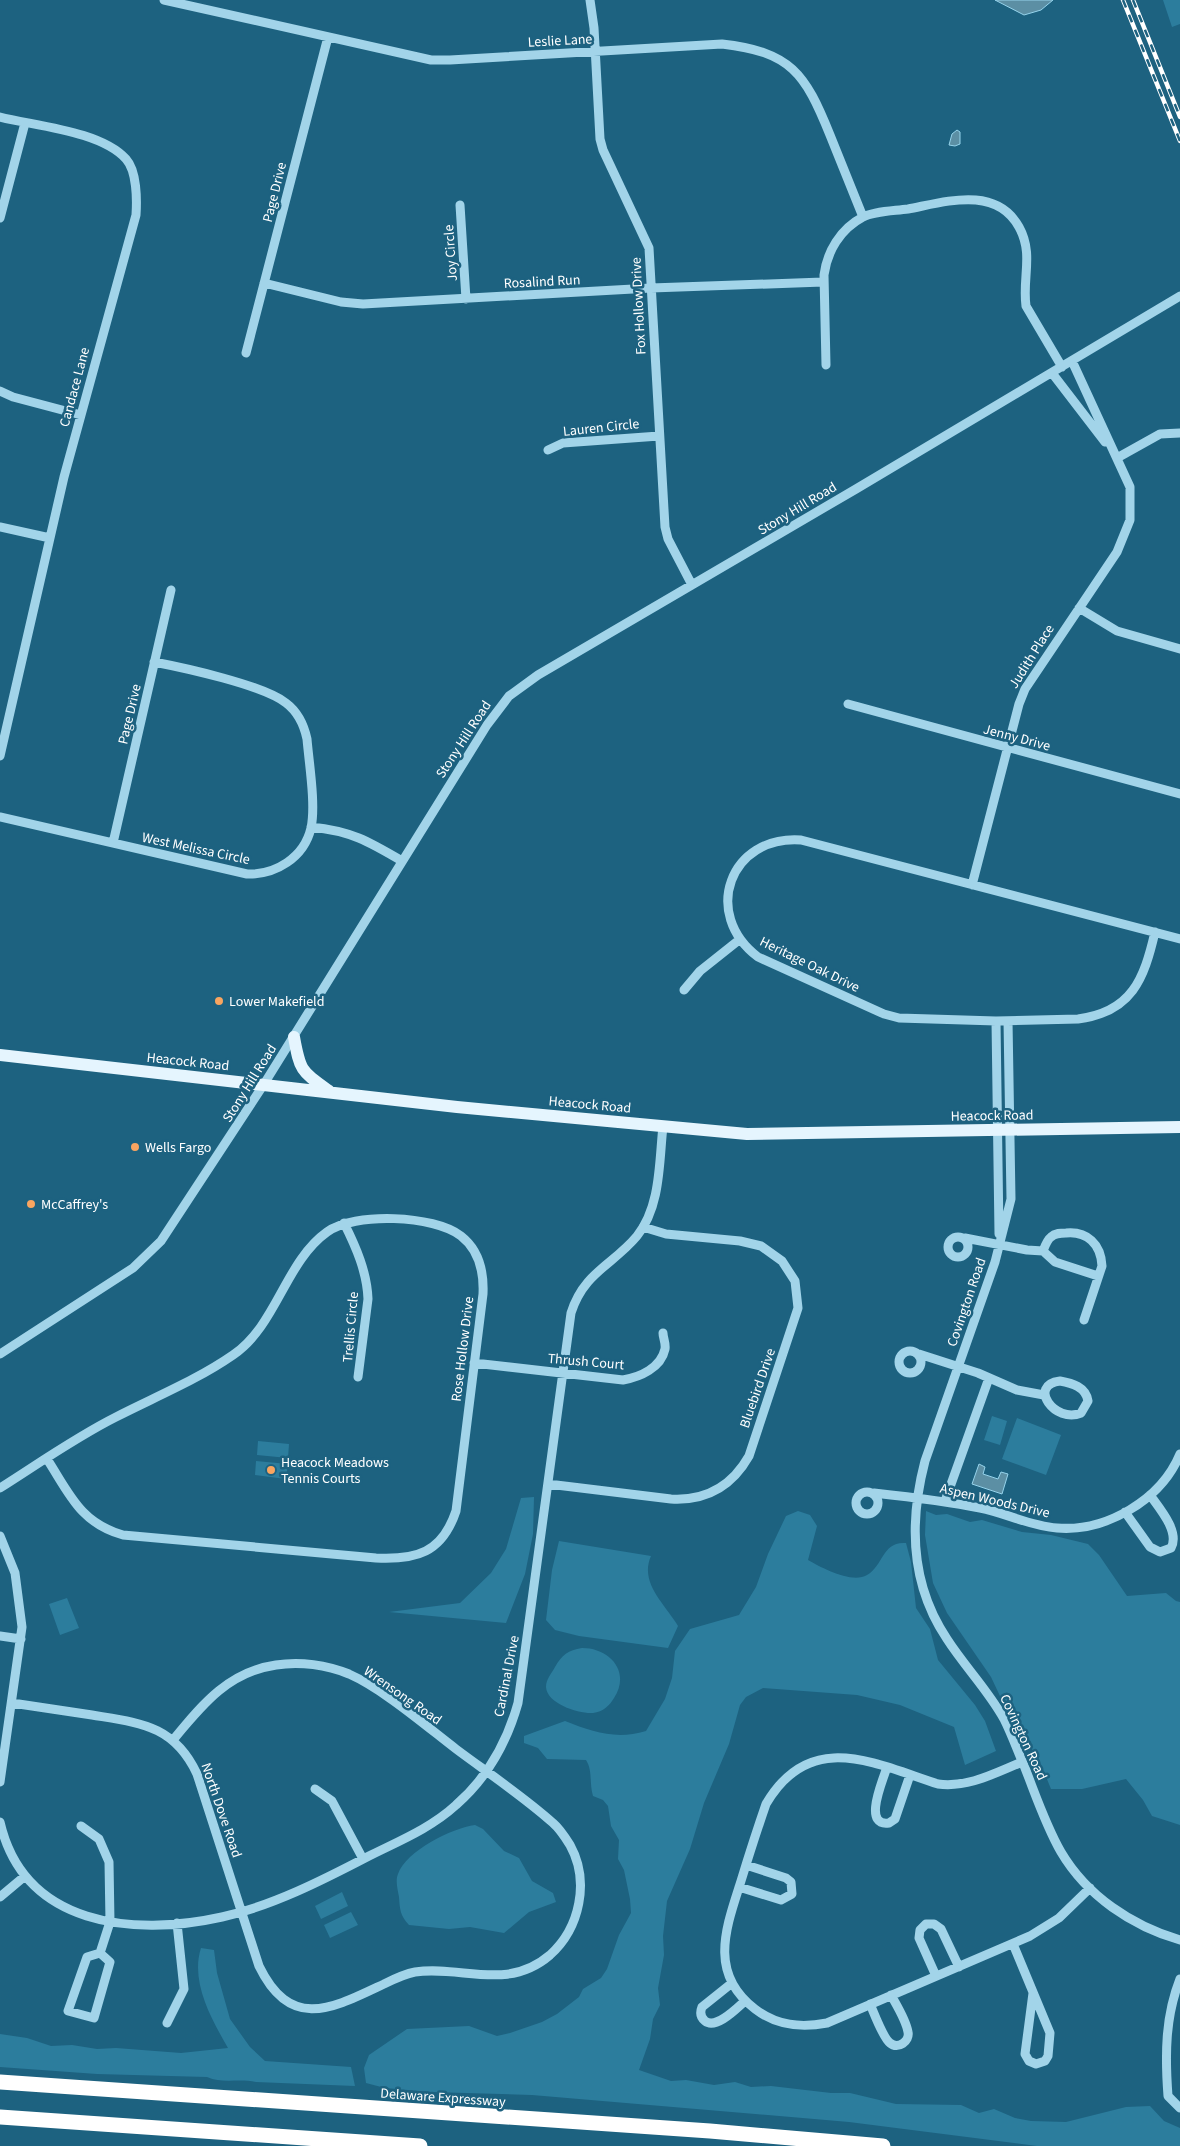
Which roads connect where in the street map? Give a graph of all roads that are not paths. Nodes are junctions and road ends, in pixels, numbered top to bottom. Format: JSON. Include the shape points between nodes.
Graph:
{"nodes":[{"id":1,"x":164,"y":0,"type":"edge"},
{"id":2,"x":590,"y":0,"type":"edge"},
{"id":3,"x":328,"y":37,"type":"junction"},
{"id":4,"x":595,"y":52,"type":"junction"},
{"id":5,"x":0,"y":116,"type":"edge"},
{"id":6,"x":25,"y":123,"type":"junction"},
{"id":7,"x":460,"y":205,"type":"dead end"},
{"id":8,"x":863,"y":217,"type":"junction"},
{"id":9,"x":0,"y":218,"type":"edge"},
{"id":10,"x":823,"y":282,"type":"junction"},
{"id":11,"x":264,"y":283,"type":"junction"},
{"id":12,"x":651,"y":288,"type":"junction"},
{"id":13,"x":1180,"y":296,"type":"edge"},
{"id":14,"x":466,"y":299,"type":"junction"},
{"id":15,"x":246,"y":353,"type":"dead end"},
{"id":16,"x":1072,"y":361,"type":"junction"},
{"id":17,"x":826,"y":365,"type":"dead end"},
{"id":18,"x":1062,"y":367,"type":"junction"},
{"id":19,"x":1052,"y":373,"type":"junction"},
{"id":20,"x":0,"y":391,"type":"edge"},
{"id":21,"x":81,"y":415,"type":"junction"},
{"id":22,"x":1180,"y":433,"type":"edge"},
{"id":23,"x":659,"y":436,"type":"junction"},
{"id":24,"x":548,"y":450,"type":"dead end"},
{"id":25,"x":1117,"y":458,"type":"junction"},
{"id":26,"x":0,"y":527,"type":"edge"},
{"id":27,"x":50,"y":538,"type":"junction"},
{"id":28,"x":692,"y":585,"type":"junction"},
{"id":29,"x":171,"y":590,"type":"dead end"},
{"id":30,"x":1079,"y":608,"type":"junction"},
{"id":31,"x":1180,"y":649,"type":"edge"},
{"id":32,"x":154,"y":662,"type":"junction"},
{"id":33,"x":848,"y":704,"type":"dead end"},
{"id":34,"x":1007,"y":748,"type":"junction"},
{"id":35,"x":0,"y":756,"type":"edge"},
{"id":36,"x":1180,"y":794,"type":"edge"},
{"id":37,"x":0,"y":816,"type":"edge"},
{"id":38,"x":311,"y":827,"type":"junction"},
{"id":39,"x":113,"y":843,"type":"junction"},
{"id":40,"x":402,"y":861,"type":"junction"},
{"id":41,"x":972,"y":885,"type":"junction"},
{"id":42,"x":1155,"y":932,"type":"junction"},
{"id":43,"x":1180,"y":939,"type":"edge"},
{"id":44,"x":739,"y":940,"type":"junction"},
{"id":45,"x":684,"y":990,"type":"dead end"},
{"id":46,"x":996,"y":1021,"type":"junction"},
{"id":47,"x":1008,"y":1021,"type":"junction"},
{"id":48,"x":294,"y":1037,"type":"junction"},
{"id":49,"x":0,"y":1055,"type":"edge"},
{"id":50,"x":264,"y":1084,"type":"junction"},
{"id":51,"x":331,"y":1092,"type":"junction"},
{"id":52,"x":662,"y":1126,"type":"junction"},
{"id":53,"x":1180,"y":1127,"type":"edge"},
{"id":54,"x":1011,"y":1129,"type":"junction"},
{"id":55,"x":997,"y":1132,"type":"junction"},
{"id":56,"x":344,"y":1223,"type":"junction"},
{"id":57,"x":643,"y":1227,"type":"junction"},
{"id":58,"x":965,"y":1238,"type":"dead end"},
{"id":59,"x":999,"y":1245,"type":"junction"},
{"id":60,"x":1043,"y":1251,"type":"junction"},
{"id":61,"x":1098,"y":1276,"type":"junction"},
{"id":62,"x":1084,"y":1320,"type":"dead end"},
{"id":63,"x":663,"y":1333,"type":"dead end"},
{"id":64,"x":0,"y":1354,"type":"edge"},
{"id":65,"x":919,"y":1354,"type":"dead end"},
{"id":66,"x":474,"y":1363,"type":"junction"},
{"id":67,"x":958,"y":1368,"type":"junction"},
{"id":68,"x":563,"y":1374,"type":"junction"},
{"id":69,"x":358,"y":1377,"type":"dead end"},
{"id":70,"x":989,"y":1378,"type":"junction"},
{"id":71,"x":1044,"y":1395,"type":"junction"},
{"id":72,"x":1180,"y":1454,"type":"edge"},
{"id":73,"x":47,"y":1459,"type":"junction"},
{"id":74,"x":548,"y":1484,"type":"junction"},
{"id":75,"x":0,"y":1488,"type":"edge"},
{"id":76,"x":874,"y":1493,"type":"dead end"},
{"id":77,"x":1150,"y":1495,"type":"junction"},
{"id":78,"x":916,"y":1498,"type":"junction"},
{"id":79,"x":945,"y":1501,"type":"junction"},
{"id":80,"x":1125,"y":1512,"type":"junction"},
{"id":81,"x":0,"y":1536,"type":"edge"},
{"id":82,"x":0,"y":1636,"type":"edge"},
{"id":83,"x":21,"y":1639,"type":"junction"},
{"id":84,"x":12,"y":1703,"type":"junction"},
{"id":85,"x":173,"y":1740,"type":"junction"},
{"id":86,"x":1022,"y":1762,"type":"junction"},
{"id":87,"x":1,"y":1766,"type":"edge"},
{"id":88,"x":887,"y":1767,"type":"junction"},
{"id":89,"x":486,"y":1772,"type":"junction"},
{"id":90,"x":910,"y":1775,"type":"junction"},
{"id":91,"x":0,"y":1782,"type":"edge"},
{"id":92,"x":315,"y":1789,"type":"dead end"},
{"id":93,"x":0,"y":1822,"type":"edge"},
{"id":94,"x":81,"y":1826,"type":"dead end"},
{"id":95,"x":363,"y":1859,"type":"junction"},
{"id":96,"x":746,"y":1865,"type":"junction"},
{"id":97,"x":25,"y":1876,"type":"junction"},
{"id":98,"x":739,"y":1886,"type":"junction"},
{"id":99,"x":1090,"y":1888,"type":"junction"},
{"id":100,"x":0,"y":1897,"type":"edge"},
{"id":101,"x":242,"y":1911,"type":"junction"},
{"id":102,"x":110,"y":1922,"type":"junction"},
{"id":103,"x":177,"y":1924,"type":"junction"},
{"id":104,"x":1180,"y":1940,"type":"edge"},
{"id":105,"x":1013,"y":1944,"type":"junction"},
{"id":106,"x":100,"y":1953,"type":"junction"},
{"id":107,"x":959,"y":1967,"type":"junction"},
{"id":108,"x":936,"y":1976,"type":"junction"},
{"id":109,"x":1180,"y":1978,"type":"edge"},
{"id":110,"x":732,"y":1983,"type":"junction"},
{"id":111,"x":1033,"y":1993,"type":"junction"},
{"id":112,"x":892,"y":1995,"type":"junction"},
{"id":113,"x":745,"y":2001,"type":"junction"},
{"id":114,"x":870,"y":2004,"type":"junction"},
{"id":115,"x":167,"y":2023,"type":"dead end"},
{"id":116,"x":0,"y":2082,"type":"edge"},
{"id":117,"x":1180,"y":2108,"type":"edge"},
{"id":118,"x":0,"y":2117,"type":"edge"},
{"id":119,"x":420,"y":2146,"type":"edge"},
{"id":120,"x":883,"y":2146,"type":"edge"}],
"edges":[{"from":1,"to":3,"type":"street","name":"Leslie Lane"},
{"from":2,"to":4,"type":"street","name":"Fox Hollow Drive"},
{"from":3,"to":4,"type":"street","name":"Leslie Lane","via":[[431,60]]},
{"from":3,"to":11,"type":"street","name":"Page Drive"},
{"from":4,"to":8,"type":"street","name":"Leslie Lane","via":[[722,44],[750,48],[782,61],[815,98]]},
{"from":4,"to":12,"type":"street","name":"Fox Hollow Drive","via":[[600,139],[649,248]]},
{"from":5,"to":6,"type":"street","name":"Candace Lane"},
{"from":6,"to":9,"type":"street"},
{"from":6,"to":21,"type":"street","name":"Candace Lane","via":[[105,143],[127,160],[137,192],[136,215]]},
{"from":7,"to":14,"type":"street","name":"Joy Circle"},
{"from":8,"to":10,"type":"street","via":[[844,232],[830,251]]},
{"from":8,"to":18,"type":"street","via":[[964,199],[984,200],[1004,211],[1019,226],[1027,249],[1026,306]]},
{"from":10,"to":12,"type":"street","name":"Rosalind Run"},
{"from":10,"to":17,"type":"street"},
{"from":11,"to":14,"type":"street","name":"Rosalind Run","via":[[341,302],[363,304]]},
{"from":11,"to":15,"type":"street","name":"Page Drive"},
{"from":12,"to":14,"type":"street","name":"Rosalind Run"},
{"from":12,"to":23,"type":"street","name":"Fox Hollow Drive"},
{"from":13,"to":16,"type":"street","name":"Stony Hill Road"},
{"from":16,"to":18,"type":"street","name":"Stony Hill Road"},
{"from":16,"to":25,"type":"street","name":"Judith Place"},
{"from":18,"to":19,"type":"street","name":"Stony Hill Road"},
{"from":19,"to":25,"type":"street","name":"Judith Place"},
{"from":19,"to":28,"type":"street","name":"Stony Hill Road"},
{"from":20,"to":21,"type":"street"},
{"from":21,"to":27,"type":"street","name":"Candace Lane"},
{"from":22,"to":25,"type":"street","via":[[1160,434]]},
{"from":23,"to":24,"type":"street","name":"Lauren Circle","via":[[563,443]]},
{"from":23,"to":28,"type":"street","name":"Fox Hollow Drive","via":[[665,527]]},
{"from":25,"to":30,"type":"street","name":"Judith Place","via":[[1131,495],[1128,529],[1117,552]]},
{"from":26,"to":27,"type":"street"},
{"from":27,"to":35,"type":"street","name":"Candace Lane"},
{"from":28,"to":40,"type":"street","name":"Stony Hill Road","via":[[538,675],[509,696],[487,725]]},
{"from":29,"to":32,"type":"street","name":"Page Drive"},
{"from":30,"to":31,"type":"street","via":[[1117,632]]},
{"from":30,"to":34,"type":"street","name":"Judith Place","via":[[1025,689]]},
{"from":32,"to":38,"type":"street","via":[[264,691],[293,710],[304,727],[307,739]]},
{"from":32,"to":39,"type":"street","name":"Page Drive"},
{"from":33,"to":34,"type":"street","name":"Jenny Drive"},
{"from":34,"to":36,"type":"street","name":"Jenny Drive"},
{"from":34,"to":41,"type":"street","name":"Judith Place"},
{"from":37,"to":39,"type":"street","name":"West Melissa Circle"},
{"from":38,"to":39,"type":"street","name":"West Melissa Circle","via":[[304,844],[288,863],[257,874],[234,872]]},
{"from":38,"to":40,"type":"street","via":[[358,836]]},
{"from":40,"to":48,"type":"street","name":"Stony Hill Road"},
{"from":41,"to":42,"type":"street","name":"Heritage Oak Drive"},
{"from":41,"to":44,"type":"street","name":"Heritage Oak Drive","via":[[801,840],[776,842],[752,853],[733,876],[728,910]]},
{"from":42,"to":43,"type":"street","name":"Heritage Oak Drive"},
{"from":42,"to":47,"type":"street","name":"Heritage Oak Drive","via":[[1139,983],[1126,1000],[1114,1008],[1088,1018]]},
{"from":44,"to":45,"type":"street","via":[[700,971]]},
{"from":44,"to":46,"type":"street","name":"Heritage Oak Drive","via":[[758,957],[775,966],[884,1014],[914,1020]]},
{"from":46,"to":47,"type":"street","name":"Heritage Oak Drive"},
{"from":46,"to":55,"type":"street","name":"Covington Road"},
{"from":47,"to":54,"type":"street","name":"Covington Road"},
{"from":48,"to":50,"type":"street","name":"Stony Hill Road"},
{"from":48,"to":51,"type":"main road","via":[[299,1064],[304,1072]]},
{"from":49,"to":50,"type":"main road","name":"Heacock Road"},
{"from":50,"to":51,"type":"main road","name":"Heacock Road"},
{"from":50,"to":64,"type":"street","name":"Stony Hill Road","via":[[176,1222],[148,1255],[117,1279]]},
{"from":51,"to":52,"type":"main road","name":"Heacock Road"},
{"from":52,"to":55,"type":"main road","name":"Heacock Road","via":[[774,1135]]},
{"from":52,"to":57,"type":"street","name":"Cardinal Drive","via":[[653,1203]]},
{"from":53,"to":54,"type":"main road","name":"Heacock Road"},
{"from":54,"to":55,"type":"main road","name":"Heacock Road"},
{"from":54,"to":59,"type":"street","name":"Covington Road","via":[[1011,1199]]},
{"from":55,"to":59,"type":"street","name":"Covington Road"},
{"from":56,"to":66,"type":"street","name":"Rose Hollow Drive","via":[[373,1218],[432,1224],[455,1232],[469,1244],[479,1260],[484,1284]]},
{"from":56,"to":69,"type":"street","name":"Trellis Circle","via":[[368,1287]]},
{"from":56,"to":73,"type":"street","name":"Rose Hollow Drive","via":[[327,1232],[309,1250],[258,1331],[240,1350],[216,1366],[103,1424]]},
{"from":57,"to":68,"type":"street","name":"Cardinal Drive","via":[[625,1248],[594,1274],[574,1304],[567,1331]]},
{"from":57,"to":74,"type":"street","name":"Bluebird Drive","via":[[666,1234],[761,1246],[782,1261],[795,1280],[799,1301],[796,1315],[749,1456],[724,1486],[691,1499]]},
{"from":58,"to":59,"type":"street","name":"Covington Road"},
{"from":59,"to":60,"type":"street"},
{"from":59,"to":67,"type":"street","name":"Covington Road"},
{"from":60,"to":61,"type":"street","via":[[1055,1262]]},
{"from":60,"to":61,"type":"street","via":[[1052,1236],[1059,1233],[1087,1235],[1102,1258]]},
{"from":61,"to":62,"type":"street"},
{"from":63,"to":68,"type":"street","name":"Thrush Court","via":[[665,1346],[662,1356],[650,1371],[638,1376],[612,1381]]},
{"from":65,"to":67,"type":"street","name":"Covington Road"},
{"from":66,"to":68,"type":"street","name":"Thrush Court"},
{"from":66,"to":73,"type":"street","name":"Rose Hollow Drive","via":[[456,1511],[439,1542],[411,1558],[376,1558],[122,1535],[88,1518]]},
{"from":67,"to":70,"type":"street","name":"Covington Road"},
{"from":67,"to":78,"type":"street","name":"Covington Road","via":[[925,1461]]},
{"from":68,"to":74,"type":"street","name":"Cardinal Drive"},
{"from":70,"to":71,"type":"street","name":"Covington Road","via":[[1017,1390]]},
{"from":70,"to":79,"type":"street"},
{"from":71,"to":71,"type":"street","via":[[1052,1383],[1063,1381],[1085,1391],[1088,1405],[1082,1413],[1069,1416],[1049,1406]]},
{"from":72,"to":77,"type":"street","name":"Aspen Woods Drive"},
{"from":73,"to":75,"type":"street","name":"Rose Hollow Drive"},
{"from":74,"to":89,"type":"street","name":"Cardinal Drive","via":[[518,1703],[508,1735]]},
{"from":76,"to":78,"type":"street"},
{"from":77,"to":80,"type":"street","name":"Aspen Woods Drive"},
{"from":77,"to":80,"type":"street","via":[[1176,1530],[1177,1539],[1171,1548],[1160,1552],[1150,1547]]},
{"from":78,"to":79,"type":"street","name":"Aspen Woods Drive"},
{"from":78,"to":86,"type":"street","name":"Covington Road","via":[[915,1552],[929,1604],[948,1641],[1000,1712]]},
{"from":79,"to":80,"type":"street","name":"Aspen Woods Drive","via":[[1056,1528],[1085,1527]]},
{"from":81,"to":83,"type":"street","via":[[19,1587]]},
{"from":82,"to":83,"type":"street"},
{"from":83,"to":84,"type":"street"},
{"from":84,"to":85,"type":"street","name":"North Dove Road","via":[[137,1722]]},
{"from":84,"to":87,"type":"street"},
{"from":85,"to":89,"type":"street","name":"Wrensong Road","via":[[226,1684],[257,1669],[303,1664],[346,1673],[370,1686]]},
{"from":85,"to":101,"type":"street","name":"North Dove Road","via":[[197,1774]]},
{"from":86,"to":90,"type":"street","via":[[960,1785],[938,1784]]},
{"from":86,"to":99,"type":"street","name":"Covington Road","via":[[1061,1851]]},
{"from":87,"to":91,"type":"street"},
{"from":88,"to":90,"type":"street"},
{"from":88,"to":90,"type":"street","via":[[874,1812],[881,1823],[889,1823],[895,1818]]},
{"from":88,"to":96,"type":"street","via":[[856,1758],[830,1757],[792,1772],[774,1789],[766,1804]]},
{"from":89,"to":95,"type":"street","name":"Cardinal Drive","via":[[467,1795],[438,1820]]},
{"from":89,"to":101,"type":"street","name":"Wrensong Road","via":[[554,1823],[576,1858],[581,1883],[573,1925],[558,1946],[539,1962],[502,1975],[417,1972],[333,2007],[312,2009],[292,2004],[267,1982]]},
{"from":92,"to":95,"type":"street","via":[[332,1801]]},
{"from":93,"to":97,"type":"street","name":"Cardinal Drive","via":[[6,1847]]},
{"from":94,"to":102,"type":"street","via":[[99,1838],[107,1856]]},
{"from":95,"to":101,"type":"street","name":"Cardinal Drive"},
{"from":96,"to":98,"type":"street"},
{"from":96,"to":98,"type":"street","via":[[786,1878],[791,1882],[792,1894],[782,1900]]},
{"from":97,"to":100,"type":"street"},
{"from":97,"to":102,"type":"street","name":"Cardinal Drive","via":[[57,1905],[85,1917]]},
{"from":98,"to":110,"type":"street","via":[[726,1926],[724,1944]]},
{"from":99,"to":104,"type":"street","name":"Covington Road","via":[[1141,1925]]},
{"from":99,"to":105,"type":"street","via":[[1046,1928]]},
{"from":101,"to":103,"type":"street","name":"Cardinal Drive"},
{"from":102,"to":103,"type":"street","name":"Cardinal Drive"},
{"from":102,"to":106,"type":"street"},
{"from":103,"to":115,"type":"street","via":[[184,1989]]},
{"from":105,"to":107,"type":"street"},
{"from":105,"to":111,"type":"street"},
{"from":106,"to":106,"type":"street","via":[[87,1956],[68,2010],[94,2018],[110,1962]]},
{"from":107,"to":108,"type":"street"},
{"from":107,"to":108,"type":"street","via":[[941,1929],[934,1924],[926,1924],[920,1930],[919,1938]]},
{"from":108,"to":112,"type":"street"},
{"from":109,"to":117,"type":"street","via":[[1167,2030],[1166,2067],[1168,2096]]},
{"from":110,"to":113,"type":"street"},
{"from":110,"to":113,"type":"street","via":[[702,2006],[703,2020],[718,2022]]},
{"from":111,"to":111,"type":"street","via":[[1025,2054],[1036,2064],[1048,2056],[1050,2033]]},
{"from":112,"to":114,"type":"street"},
{"from":112,"to":114,"type":"street","via":[[908,2031],[902,2044],[895,2046],[888,2042]]},
{"from":113,"to":114,"type":"street","via":[[772,2020],[801,2026],[827,2022]]},
{"from":116,"to":120,"type":"highway","name":"Delaware Expressway"},
{"from":118,"to":119,"type":"highway"}]}
